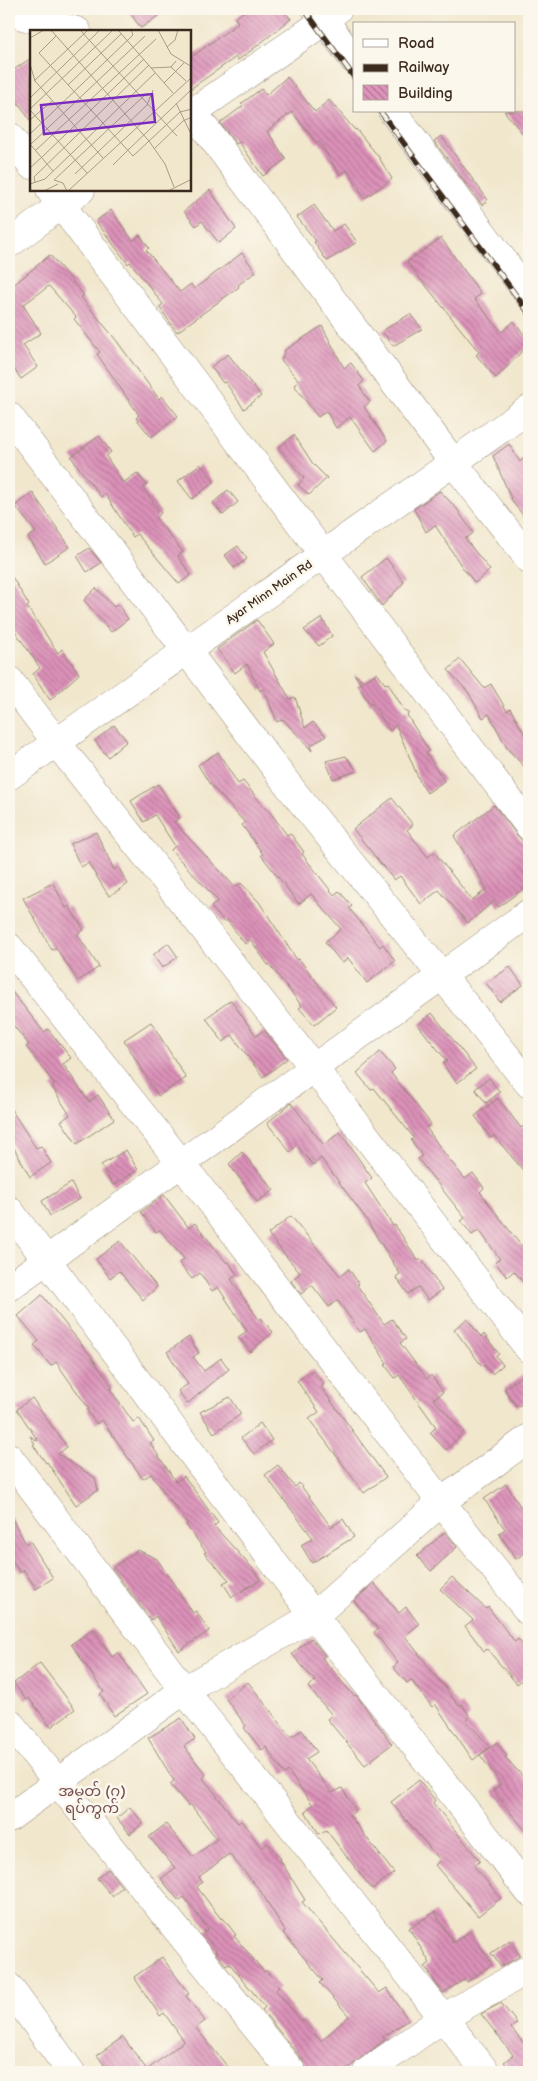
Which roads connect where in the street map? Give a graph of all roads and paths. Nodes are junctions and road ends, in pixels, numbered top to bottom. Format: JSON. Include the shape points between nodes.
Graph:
{"nodes":[{"id":1,"x":326,"y":12,"type":"edge"},
{"id":2,"x":16,"y":20,"type":"edge"},
{"id":3,"x":71,"y":30,"type":"edge"},
{"id":4,"x":353,"y":58,"type":"edge"},
{"id":5,"x":191,"y":111,"type":"edge"},
{"id":6,"x":393,"y":112,"type":"edge"},
{"id":7,"x":9,"y":136,"type":"edge"},
{"id":8,"x":30,"y":164,"type":"edge"},
{"id":9,"x":64,"y":195,"type":"edge"},
{"id":10,"x":9,"y":244,"type":"edge"},
{"id":11,"x":529,"y":296,"type":"edge"},
{"id":12,"x":529,"y":409,"type":"edge"},
{"id":13,"x":9,"y":416,"type":"edge"},
{"id":14,"x":453,"y":462,"type":"junction"},
{"id":15,"x":322,"y":554,"type":"junction"},
{"id":16,"x":529,"y":559,"type":"edge"},
{"id":17,"x":186,"y":650,"type":"junction"},
{"id":18,"x":9,"y":680,"type":"edge"},
{"id":19,"x":56,"y":742,"type":"junction"},
{"id":20,"x":9,"y":776,"type":"edge"},
{"id":21,"x":529,"y":826,"type":"edge"},
{"id":22,"x":529,"y":913,"type":"edge"},
{"id":23,"x":9,"y":948,"type":"edge"},
{"id":24,"x":442,"y":975,"type":"junction"},
{"id":25,"x":314,"y":1068,"type":"junction"},
{"id":26,"x":529,"y":1084,"type":"edge"},
{"id":27,"x":181,"y":1163,"type":"junction"},
{"id":28,"x":9,"y":1210,"type":"edge"},
{"id":29,"x":46,"y":1260,"type":"junction"},
{"id":30,"x":9,"y":1287,"type":"edge"},
{"id":31,"x":529,"y":1349,"type":"edge"},
{"id":32,"x":529,"y":1438,"type":"edge"},
{"id":33,"x":9,"y":1457,"type":"edge"},
{"id":34,"x":441,"y":1502,"type":"junction"},
{"id":35,"x":529,"y":1612,"type":"edge"},
{"id":36,"x":314,"y":1616,"type":"junction"},
{"id":37,"x":184,"y":1690,"type":"junction"},
{"id":38,"x":9,"y":1722,"type":"edge"},
{"id":39,"x":58,"y":1782,"type":"junction"},
{"id":40,"x":9,"y":1818,"type":"edge"},
{"id":41,"x":529,"y":1892,"type":"edge"},
{"id":42,"x":529,"y":1969,"type":"edge"},
{"id":43,"x":9,"y":1987,"type":"edge"},
{"id":44,"x":443,"y":2018,"type":"junction"},
{"id":45,"x":71,"y":2072,"type":"edge"},
{"id":46,"x":292,"y":2072,"type":"edge"},
{"id":47,"x":368,"y":2072,"type":"edge"},
{"id":48,"x":486,"y":2072,"type":"edge"}],
"edges":[{"from":1,"to":4,"type":"street"},
{"from":1,"to":5,"type":"street"},
{"from":2,"to":3,"type":"street"},
{"from":5,"to":14,"type":"street"},
{"from":6,"to":11,"type":"street"},
{"from":7,"to":8,"type":"street"},
{"from":9,"to":10,"type":"street"},
{"from":9,"to":15,"type":"street"},
{"from":12,"to":14,"type":"street","name":"Ayar Minn Main Rd"},
{"from":13,"to":17,"type":"street"},
{"from":14,"to":15,"type":"street","name":"Ayar Minn Main Rd"},
{"from":14,"to":16,"type":"street"},
{"from":15,"to":17,"type":"street","name":"Ayar Minn Main Rd"},
{"from":15,"to":21,"type":"street"},
{"from":17,"to":19,"type":"street","name":"Ayar Minn Main Rd"},
{"from":17,"to":24,"type":"street","via":[[292,790]]},
{"from":18,"to":19,"type":"street"},
{"from":19,"to":20,"type":"street","name":"Ayar Minn Main Rd"},
{"from":19,"to":25,"type":"street"},
{"from":22,"to":24,"type":"street"},
{"from":23,"to":27,"type":"street"},
{"from":24,"to":25,"type":"street"},
{"from":24,"to":26,"type":"street"},
{"from":25,"to":27,"type":"street"},
{"from":25,"to":31,"type":"street"},
{"from":27,"to":29,"type":"street"},
{"from":27,"to":34,"type":"street"},
{"from":28,"to":29,"type":"street"},
{"from":29,"to":30,"type":"street"},
{"from":29,"to":36,"type":"street"},
{"from":32,"to":34,"type":"street"},
{"from":33,"to":37,"type":"street"},
{"from":34,"to":35,"type":"street"},
{"from":34,"to":36,"type":"street"},
{"from":36,"to":37,"type":"street"},
{"from":36,"to":41,"type":"street"},
{"from":37,"to":39,"type":"street"},
{"from":37,"to":44,"type":"street"},
{"from":38,"to":39,"type":"street"},
{"from":39,"to":40,"type":"street"},
{"from":39,"to":46,"type":"street"},
{"from":42,"to":44,"type":"street"},
{"from":43,"to":45,"type":"street"},
{"from":44,"to":47,"type":"street"},
{"from":44,"to":48,"type":"street"}]}
